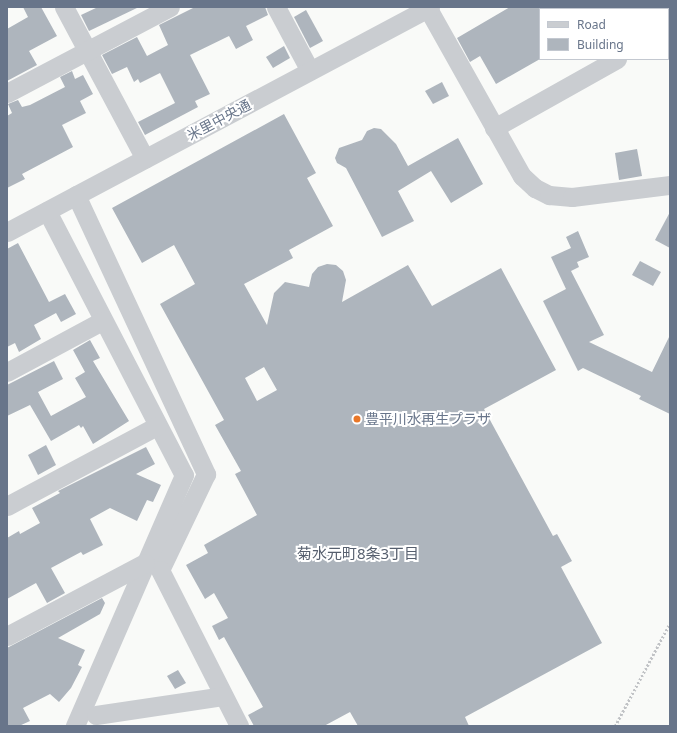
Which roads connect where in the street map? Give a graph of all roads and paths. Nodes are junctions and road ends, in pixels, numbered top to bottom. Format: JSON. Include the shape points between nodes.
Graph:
{"nodes":[{"id":1,"x":64,"y":7,"type":"edge"},
{"id":2,"x":170,"y":7,"type":"edge"},
{"id":3,"x":276,"y":7,"type":"edge"},
{"id":4,"x":428,"y":7,"type":"edge"},
{"id":5,"x":86,"y":50,"type":"junction"},
{"id":6,"x":615,"y":60,"type":"edge"},
{"id":7,"x":310,"y":71,"type":"junction"},
{"id":8,"x":7,"y":93,"type":"edge"},
{"id":9,"x":494,"y":128,"type":"junction"},
{"id":10,"x":145,"y":159,"type":"junction"},
{"id":11,"x":670,"y":185,"type":"edge"},
{"id":12,"x":76,"y":195,"type":"junction"},
{"id":13,"x":47,"y":211,"type":"junction"},
{"id":14,"x":7,"y":232,"type":"edge"},
{"id":15,"x":102,"y":321,"type":"junction"},
{"id":16,"x":7,"y":372,"type":"edge"},
{"id":17,"x":157,"y":426,"type":"junction"},
{"id":18,"x":7,"y":506,"type":"edge"},
{"id":19,"x":145,"y":563,"type":"junction"},
{"id":20,"x":670,"y":623,"type":"edge"},
{"id":21,"x":7,"y":636,"type":"edge"},
{"id":22,"x":223,"y":696,"type":"junction"},
{"id":23,"x":96,"y":715,"type":"junction"},
{"id":24,"x":120,"y":726,"type":"edge"},
{"id":25,"x":239,"y":726,"type":"edge"},
{"id":26,"x":616,"y":726,"type":"edge"}],
"edges":[{"from":1,"to":5,"type":"street"},
{"from":2,"to":5,"type":"street"},
{"from":3,"to":7,"type":"street"},
{"from":4,"to":7,"type":"street","name":"米里中央通"},
{"from":4,"to":9,"type":"street"},
{"from":5,"to":8,"type":"street"},
{"from":5,"to":10,"type":"street"},
{"from":6,"to":9,"type":"street"},
{"from":7,"to":10,"type":"street","name":"米里中央通"},
{"from":9,"to":11,"type":"street","via":[[522,176],[549,196],[572,197]]},
{"from":10,"to":12,"type":"street","name":"米里中央通"},
{"from":12,"to":13,"type":"street","name":"米里中央通"},
{"from":12,"to":22,"type":"street","via":[[206,474],[160,570]]},
{"from":13,"to":14,"type":"street","name":"米里中央通"},
{"from":13,"to":15,"type":"street"},
{"from":15,"to":16,"type":"street"},
{"from":15,"to":17,"type":"street"},
{"from":17,"to":18,"type":"street"},
{"from":17,"to":19,"type":"street","via":[[184,475]]},
{"from":19,"to":21,"type":"street"},
{"from":19,"to":23,"type":"street","via":[[75,726]]},
{"from":20,"to":26,"type":"path"},
{"from":22,"to":23,"type":"street"},
{"from":22,"to":25,"type":"street"},
{"from":23,"to":24,"type":"street"}]}
